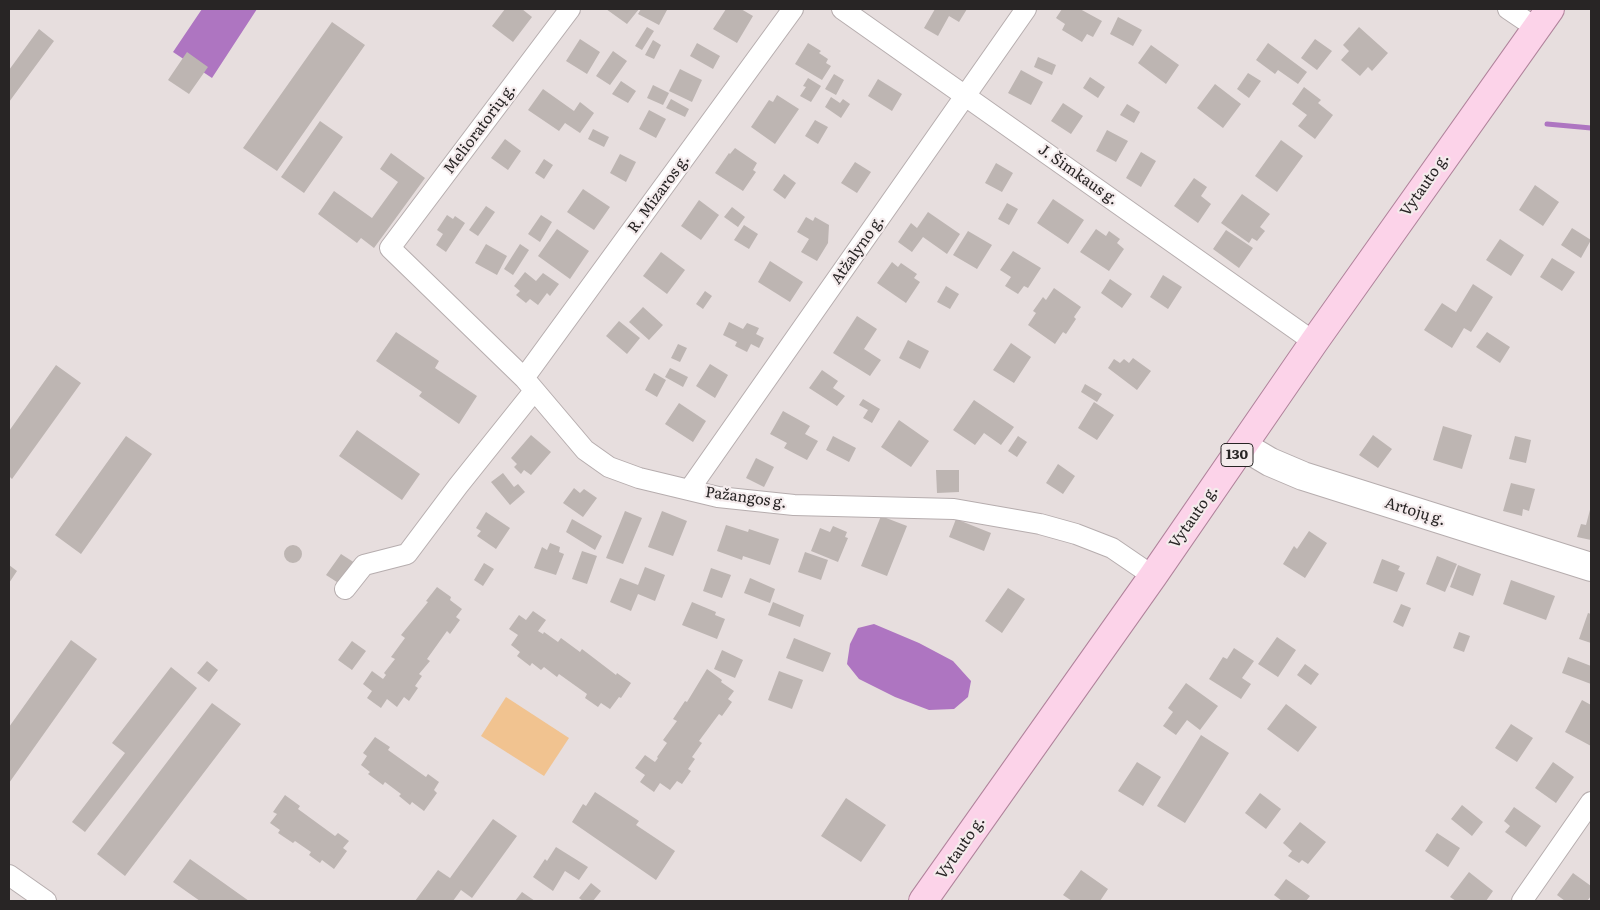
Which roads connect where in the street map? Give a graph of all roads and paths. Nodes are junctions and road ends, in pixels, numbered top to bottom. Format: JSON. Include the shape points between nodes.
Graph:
{"nodes":[{"id":1,"x":570,"y":9,"type":"edge"},
{"id":2,"x":793,"y":9,"type":"edge"},
{"id":3,"x":842,"y":9,"type":"edge"},
{"id":4,"x":1026,"y":9,"type":"edge"},
{"id":5,"x":1508,"y":9,"type":"edge"},
{"id":6,"x":1543,"y":18,"type":"edge"},
{"id":7,"x":966,"y":96,"type":"junction"},
{"id":8,"x":390,"y":248,"type":"joint"},
{"id":9,"x":1314,"y":342,"type":"junction"},
{"id":10,"x":529,"y":385,"type":"junction"},
{"id":11,"x":1243,"y":446,"type":"junction"},
{"id":12,"x":689,"y":490,"type":"junction"},
{"id":13,"x":1591,"y":567,"type":"edge"},
{"id":14,"x":1153,"y":576,"type":"junction"},
{"id":15,"x":345,"y":589,"type":"dead end"},
{"id":16,"x":1591,"y":802,"type":"edge"},
{"id":17,"x":11,"y":880,"type":"edge"},
{"id":18,"x":46,"y":901,"type":"edge"},
{"id":19,"x":923,"y":901,"type":"edge"},
{"id":20,"x":1522,"y":901,"type":"edge"}],
"edges":[{"from":1,"to":8,"type":"street","name":"Melioratorių g."},
{"from":2,"to":10,"type":"street","name":"R. Mizaros g."},
{"from":3,"to":7,"type":"street","name":"J. Šimkaus g."},
{"from":4,"to":7,"type":"street","name":"Atžalyno g."},
{"from":5,"to":6,"type":"street"},
{"from":6,"to":9,"type":"main road","name":"Vytauto g.","number":"130"},
{"from":7,"to":9,"type":"street","name":"J. Šimkaus g."},
{"from":7,"to":12,"type":"street","name":"Atžalyno g."},
{"from":8,"to":10,"type":"street","name":"Pažangos g."},
{"from":9,"to":11,"type":"main road","name":"Vytauto g.","number":"130"},
{"from":10,"to":12,"type":"street","name":"Pažangos g.","via":[[585,450],[609,467],[638,478]]},
{"from":10,"to":15,"type":"street","name":"R. Mizaros g.","via":[[407,554],[364,564]]},
{"from":11,"to":13,"type":"main road","name":"Artojų g.","via":[[1303,476]]},
{"from":11,"to":14,"type":"main road","name":"Vytauto g.","number":"130"},
{"from":12,"to":14,"type":"street","name":"Pažangos g.","via":[[718,497],[794,505],[954,509],[1004,517],[1040,524],[1103,544]]},
{"from":14,"to":19,"type":"main road","name":"Vytauto g.","number":"130"},
{"from":16,"to":20,"type":"street"},
{"from":17,"to":18,"type":"street"}]}
